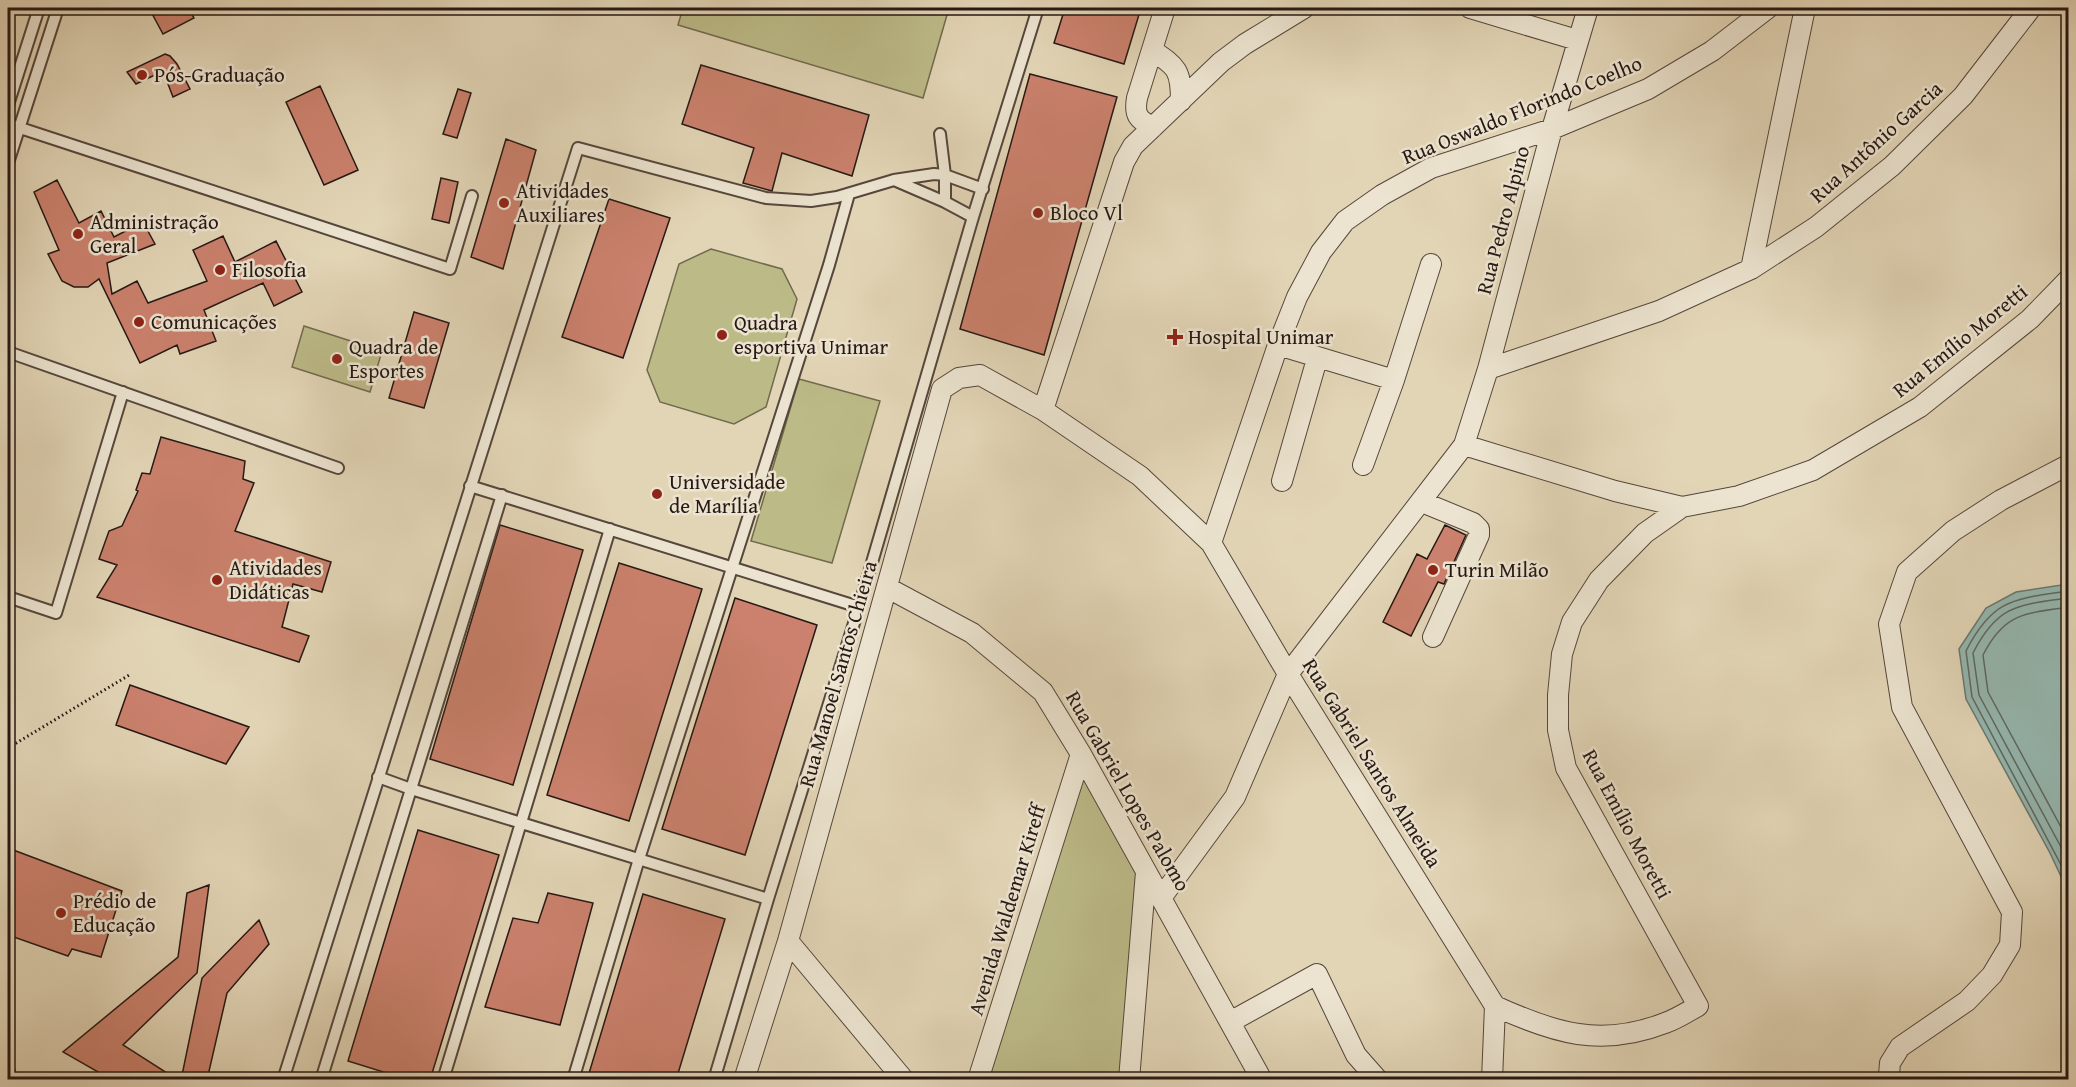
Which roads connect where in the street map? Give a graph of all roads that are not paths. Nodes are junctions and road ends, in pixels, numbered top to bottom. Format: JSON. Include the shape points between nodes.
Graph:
{"nodes":[{"id":1,"x":39,"y":8,"type":"edge"},
{"id":2,"x":58,"y":8,"type":"edge"},
{"id":3,"x":1038,"y":8,"type":"edge"},
{"id":4,"x":1165,"y":8,"type":"edge"},
{"id":5,"x":1304,"y":8,"type":"edge"},
{"id":6,"x":1470,"y":8,"type":"edge"},
{"id":7,"x":1588,"y":8,"type":"edge"},
{"id":8,"x":1768,"y":8,"type":"edge"},
{"id":9,"x":1805,"y":8,"type":"edge"},
{"id":10,"x":2031,"y":8,"type":"edge"},
{"id":11,"x":1577,"y":40,"type":"junction"},
{"id":12,"x":1152,"y":50,"type":"junction"},
{"id":13,"x":1181,"y":101,"type":"junction"},
{"id":14,"x":8,"y":105,"type":"edge"},
{"id":15,"x":13,"y":126,"type":"edge"},
{"id":16,"x":1153,"y":127,"type":"junction"},
{"id":17,"x":1552,"y":129,"type":"junction"},
{"id":18,"x":940,"y":134,"type":"dead end"},
{"id":19,"x":8,"y":163,"type":"edge"},
{"id":20,"x":945,"y":175,"type":"junction"},
{"id":21,"x":894,"y":180,"type":"junction"},
{"id":22,"x":983,"y":189,"type":"junction"},
{"id":23,"x":849,"y":194,"type":"junction"},
{"id":24,"x":471,"y":196,"type":"dead end"},
{"id":25,"x":945,"y":202,"type":"junction"},
{"id":26,"x":973,"y":217,"type":"junction"},
{"id":27,"x":1431,"y":264,"type":"dead end"},
{"id":28,"x":1751,"y":269,"type":"junction"},
{"id":29,"x":2068,"y":280,"type":"edge"},
{"id":30,"x":1278,"y":345,"type":"junction"},
{"id":31,"x":8,"y":352,"type":"edge"},
{"id":32,"x":1317,"y":358,"type":"junction"},
{"id":33,"x":1488,"y":369,"type":"junction"},
{"id":34,"x":1394,"y":380,"type":"junction"},
{"id":35,"x":123,"y":392,"type":"junction"},
{"id":36,"x":1043,"y":410,"type":"junction"},
{"id":37,"x":1464,"y":446,"type":"junction"},
{"id":38,"x":1363,"y":465,"type":"dead end"},
{"id":39,"x":2068,"y":465,"type":"edge"},
{"id":40,"x":338,"y":468,"type":"dead end"},
{"id":41,"x":1282,"y":481,"type":"dead end"},
{"id":42,"x":470,"y":486,"type":"junction"},
{"id":43,"x":502,"y":495,"type":"junction"},
{"id":44,"x":1422,"y":502,"type":"junction"},
{"id":45,"x":1682,"y":507,"type":"junction"},
{"id":46,"x":610,"y":529,"type":"junction"},
{"id":47,"x":1211,"y":543,"type":"junction"},
{"id":48,"x":731,"y":567,"type":"junction"},
{"id":49,"x":888,"y":588,"type":"junction"},
{"id":50,"x":8,"y":597,"type":"edge"},
{"id":51,"x":859,"y":606,"type":"junction"},
{"id":52,"x":1433,"y":637,"type":"dead end"},
{"id":53,"x":1288,"y":674,"type":"junction"},
{"id":54,"x":1081,"y":754,"type":"junction"},
{"id":55,"x":378,"y":777,"type":"junction"},
{"id":56,"x":411,"y":789,"type":"junction"},
{"id":57,"x":521,"y":822,"type":"junction"},
{"id":58,"x":639,"y":859,"type":"junction"},
{"id":59,"x":1146,"y":872,"type":"junction"},
{"id":60,"x":1161,"y":898,"type":"junction"},
{"id":61,"x":768,"y":899,"type":"junction"},
{"id":62,"x":788,"y":941,"type":"junction"},
{"id":63,"x":1495,"y":1006,"type":"junction"},
{"id":64,"x":1230,"y":1022,"type":"junction"},
{"id":65,"x":286,"y":1079,"type":"edge"},
{"id":66,"x":321,"y":1080,"type":"edge"},
{"id":67,"x":443,"y":1080,"type":"edge"},
{"id":68,"x":573,"y":1080,"type":"edge"},
{"id":69,"x":714,"y":1080,"type":"edge"},
{"id":70,"x":744,"y":1080,"type":"edge"},
{"id":71,"x":904,"y":1080,"type":"edge"},
{"id":72,"x":978,"y":1080,"type":"edge"},
{"id":73,"x":1129,"y":1080,"type":"edge"},
{"id":74,"x":1262,"y":1080,"type":"edge"},
{"id":75,"x":1378,"y":1080,"type":"edge"},
{"id":76,"x":1492,"y":1080,"type":"edge"},
{"id":77,"x":1892,"y":1080,"type":"edge"}],
"edges":[{"from":1,"to":14,"type":"lane"},
{"from":2,"to":15,"type":"lane"},
{"from":3,"to":22,"type":"lane"},
{"from":4,"to":12,"type":"street"},
{"from":5,"to":13,"type":"street","via":[[1221,62]]},
{"from":6,"to":11,"type":"street"},
{"from":7,"to":11,"type":"street","name":"Rua Pedro Alpino"},
{"from":8,"to":17,"type":"street","name":"Rua Oswaldo Florindo Coelho","via":[[1712,51],[1648,88]]},
{"from":9,"to":28,"type":"street"},
{"from":10,"to":28,"type":"street","name":"Rua Antônio Garcia","via":[[1963,96],[1892,166],[1816,227]]},
{"from":11,"to":17,"type":"street","name":"Rua Pedro Alpino"},
{"from":12,"to":13,"type":"street","via":[[1180,75]]},
{"from":12,"to":16,"type":"street","via":[[1135,112],[1140,121]]},
{"from":13,"to":16,"type":"street"},
{"from":15,"to":19,"type":"lane"},
{"from":15,"to":24,"type":"lane","via":[[450,269]]},
{"from":16,"to":36,"type":"street","via":[[1133,146],[1124,162]]},
{"from":17,"to":30,"type":"street","name":"Rua Oswaldo Florindo Coelho","via":[[1431,168],[1345,221],[1321,252]]},
{"from":17,"to":33,"type":"street","name":"Rua Pedro Alpino"},
{"from":18,"to":20,"type":"lane"},
{"from":20,"to":21,"type":"lane"},
{"from":20,"to":22,"type":"lane"},
{"from":20,"to":25,"type":"lane"},
{"from":21,"to":23,"type":"lane"},
{"from":21,"to":25,"type":"lane"},
{"from":22,"to":26,"type":"lane"},
{"from":23,"to":42,"type":"lane","via":[[811,201],[766,198],[578,148]]},
{"from":23,"to":48,"type":"lane"},
{"from":25,"to":26,"type":"lane"},
{"from":26,"to":51,"type":"lane"},
{"from":27,"to":34,"type":"street"},
{"from":28,"to":33,"type":"street","name":"Rua Antônio Garcia","via":[[1659,311]]},
{"from":29,"to":45,"type":"street","name":"Rua Emílio Moretti","via":[[2030,319],[1920,407],[1883,429],[1812,470],[1738,496]]},
{"from":30,"to":32,"type":"street"},
{"from":30,"to":47,"type":"street","name":"Rua Oswaldo Florindo Coelho"},
{"from":31,"to":35,"type":"lane"},
{"from":32,"to":34,"type":"street"},
{"from":32,"to":41,"type":"street"},
{"from":33,"to":37,"type":"street","name":"Rua Pedro Alpino"},
{"from":34,"to":38,"type":"street"},
{"from":35,"to":40,"type":"lane"},
{"from":35,"to":50,"type":"lane","via":[[56,613]]},
{"from":36,"to":47,"type":"street","name":"Rua Gabriel Santos Almeida","via":[[1140,476]]},
{"from":36,"to":49,"type":"street","name":"Rua Manoel Santos Chieira","via":[[980,375],[959,378],[942,389]]},
{"from":37,"to":44,"type":"street","name":"Rua Pedro Alpino"},
{"from":37,"to":45,"type":"street"},
{"from":39,"to":77,"type":"street","via":[[2001,500],[1937,544],[1907,572],[1889,624],[1902,707],[2012,912],[2010,945],[1992,975],[1967,1001],[1900,1047],[1890,1063]]},
{"from":42,"to":43,"type":"lane"},
{"from":42,"to":55,"type":"lane"},
{"from":43,"to":46,"type":"lane"},
{"from":43,"to":56,"type":"lane"},
{"from":44,"to":52,"type":"street","via":[[1479,529]]},
{"from":44,"to":53,"type":"street","name":"Rua Pedro Alpino"},
{"from":45,"to":63,"type":"street","name":"Rua Emílio Moretti","via":[[1645,533],[1599,580],[1572,622],[1562,654],[1558,730],[1566,768],[1698,1006],[1666,1023],[1631,1034],[1602,1037],[1536,1025]]},
{"from":46,"to":48,"type":"lane"},
{"from":46,"to":57,"type":"lane"},
{"from":47,"to":53,"type":"street","name":"Rua Gabriel Santos Almeida"},
{"from":48,"to":51,"type":"lane"},
{"from":48,"to":58,"type":"lane"},
{"from":49,"to":54,"type":"street","name":"Rua Gabriel Lopes Palomo","via":[[972,633],[1043,692]]},
{"from":49,"to":62,"type":"street","name":"Rua Manoel Santos Chieira"},
{"from":51,"to":61,"type":"lane"},
{"from":53,"to":60,"type":"street","name":"Rua Pedro Alpino","via":[[1235,797]]},
{"from":53,"to":63,"type":"street","name":"Rua Gabriel Santos Almeida"},
{"from":54,"to":59,"type":"street","name":"Rua Gabriel Lopes Palomo"},
{"from":54,"to":72,"type":"street","name":"Avenida Waldemar Kireff"},
{"from":55,"to":56,"type":"lane"},
{"from":55,"to":65,"type":"lane"},
{"from":56,"to":57,"type":"lane"},
{"from":56,"to":66,"type":"lane"},
{"from":57,"to":58,"type":"lane"},
{"from":57,"to":67,"type":"lane"},
{"from":58,"to":61,"type":"lane"},
{"from":58,"to":68,"type":"lane"},
{"from":59,"to":60,"type":"street","name":"Rua Gabriel Lopes Palomo"},
{"from":59,"to":73,"type":"street"},
{"from":60,"to":64,"type":"street","name":"Rua Gabriel Lopes Palomo"},
{"from":61,"to":69,"type":"lane"},
{"from":62,"to":70,"type":"street","name":"Rua Manoel Santos Chieira"},
{"from":62,"to":71,"type":"street"},
{"from":63,"to":76,"type":"street"},
{"from":64,"to":74,"type":"street","name":"Rua Gabriel Lopes Palomo"},
{"from":64,"to":75,"type":"street","via":[[1317,974],[1356,1055]]}]}
